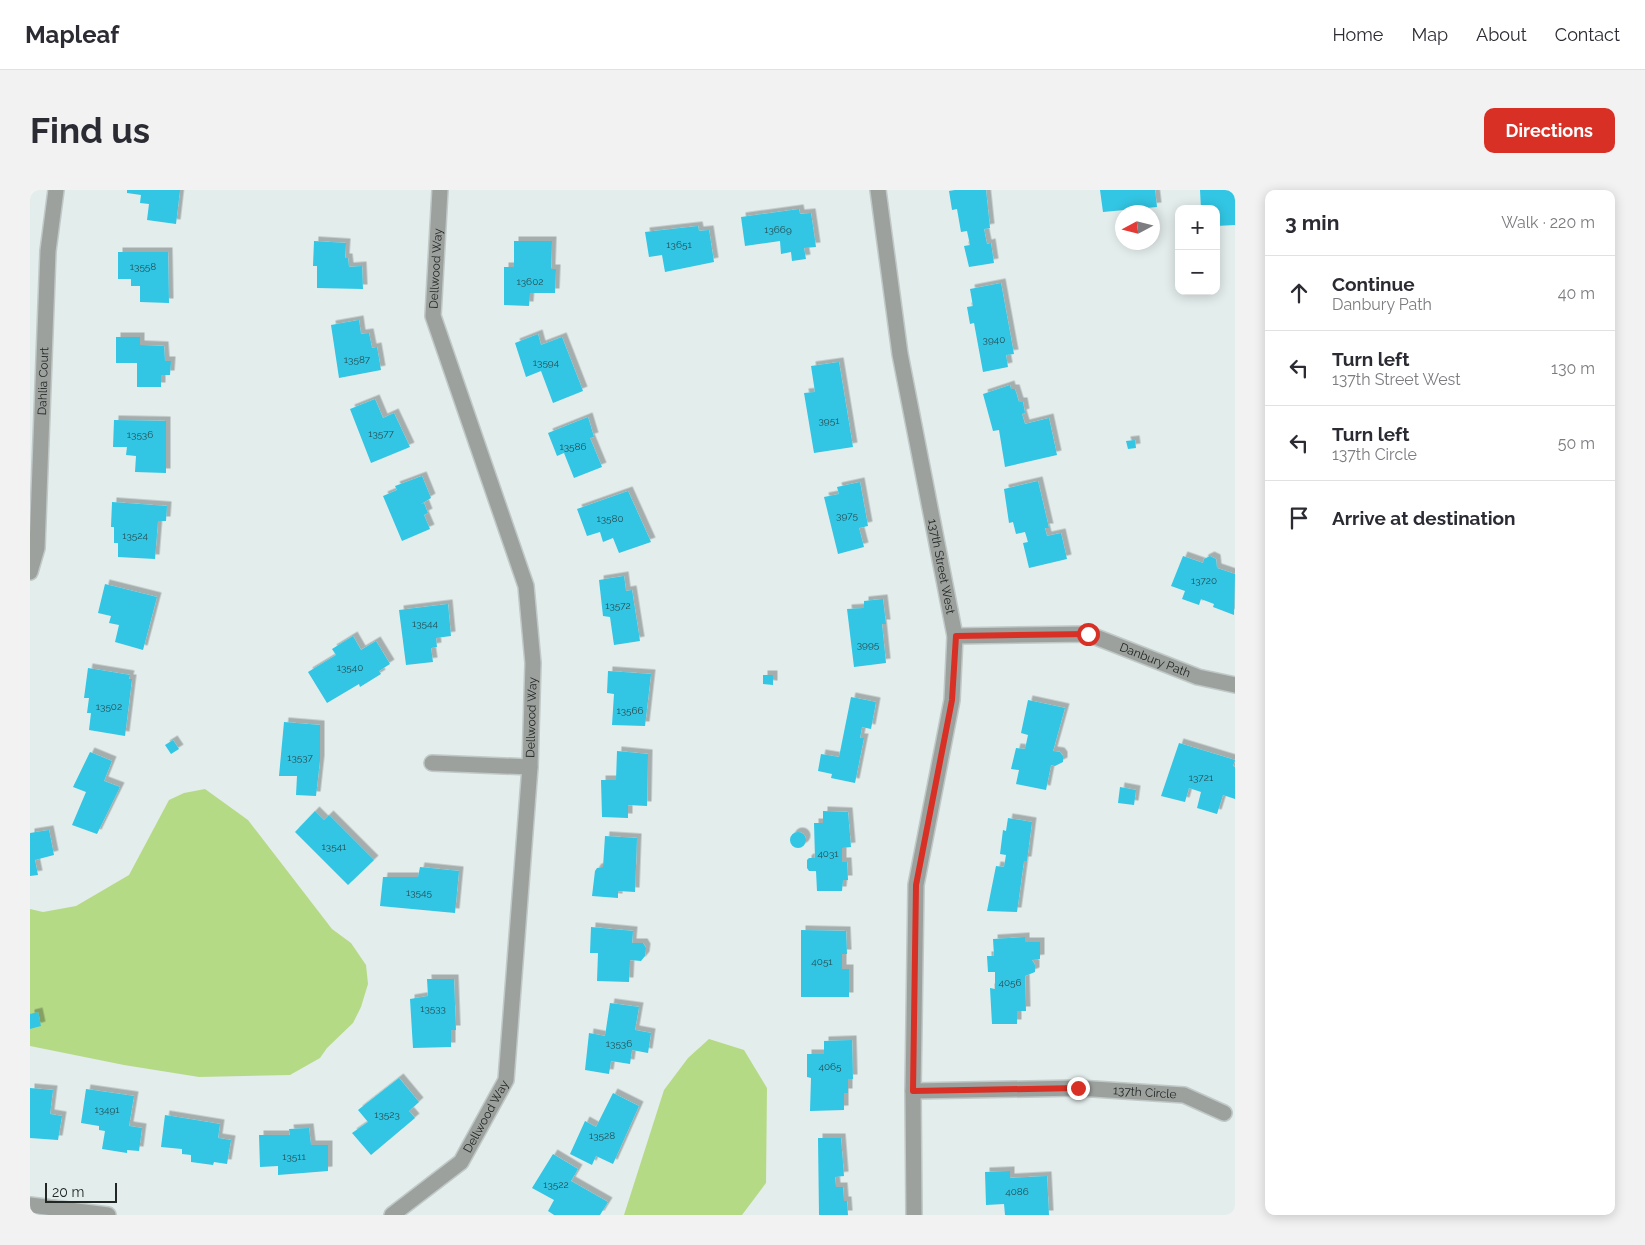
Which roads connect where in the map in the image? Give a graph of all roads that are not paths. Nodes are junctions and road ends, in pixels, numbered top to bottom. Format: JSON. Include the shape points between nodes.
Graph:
{"nodes":[{"id":1,"x":56,"y":190,"type":"edge"},
{"id":2,"x":440,"y":190,"type":"edge"},
{"id":3,"x":878,"y":190,"type":"edge"},
{"id":4,"x":30,"y":572,"type":"edge"},
{"id":5,"x":956,"y":636,"type":"junction"},
{"id":6,"x":1235,"y":686,"type":"edge"},
{"id":7,"x":432,"y":763,"type":"dead end"},
{"id":8,"x":530,"y":767,"type":"junction"},
{"id":9,"x":913,"y":1091,"type":"junction"},
{"id":10,"x":1224,"y":1113,"type":"dead end"},
{"id":11,"x":30,"y":1204,"type":"edge"},
{"id":12,"x":108,"y":1215,"type":"edge"},
{"id":13,"x":392,"y":1215,"type":"edge"},
{"id":14,"x":914,"y":1215,"type":"edge"}],
"edges":[{"from":1,"to":4,"type":"street","name":"Dahlia Court","via":[[48,251],[37,548]]},
{"from":2,"to":8,"type":"street","name":"Dellwood Way","via":[[433,316],[526,586],[534,663]]},
{"from":3,"to":5,"type":"street","name":"137th Street West","via":[[900,354]]},
{"from":5,"to":6,"type":"street","name":"Danbury Path","via":[[1088,634],[1198,677]]},
{"from":5,"to":9,"type":"street","name":"137th Street West","via":[[952,700],[916,885]]},
{"from":7,"to":8,"type":"street"},
{"from":8,"to":13,"type":"street","name":"Dellwood Way","via":[[506,1080],[461,1162]]},
{"from":9,"to":10,"type":"street","name":"137th Circle","via":[[1078,1088],[1184,1095]]},
{"from":9,"to":14,"type":"street","name":"137th Street West"},
{"from":11,"to":12,"type":"street"}]}
